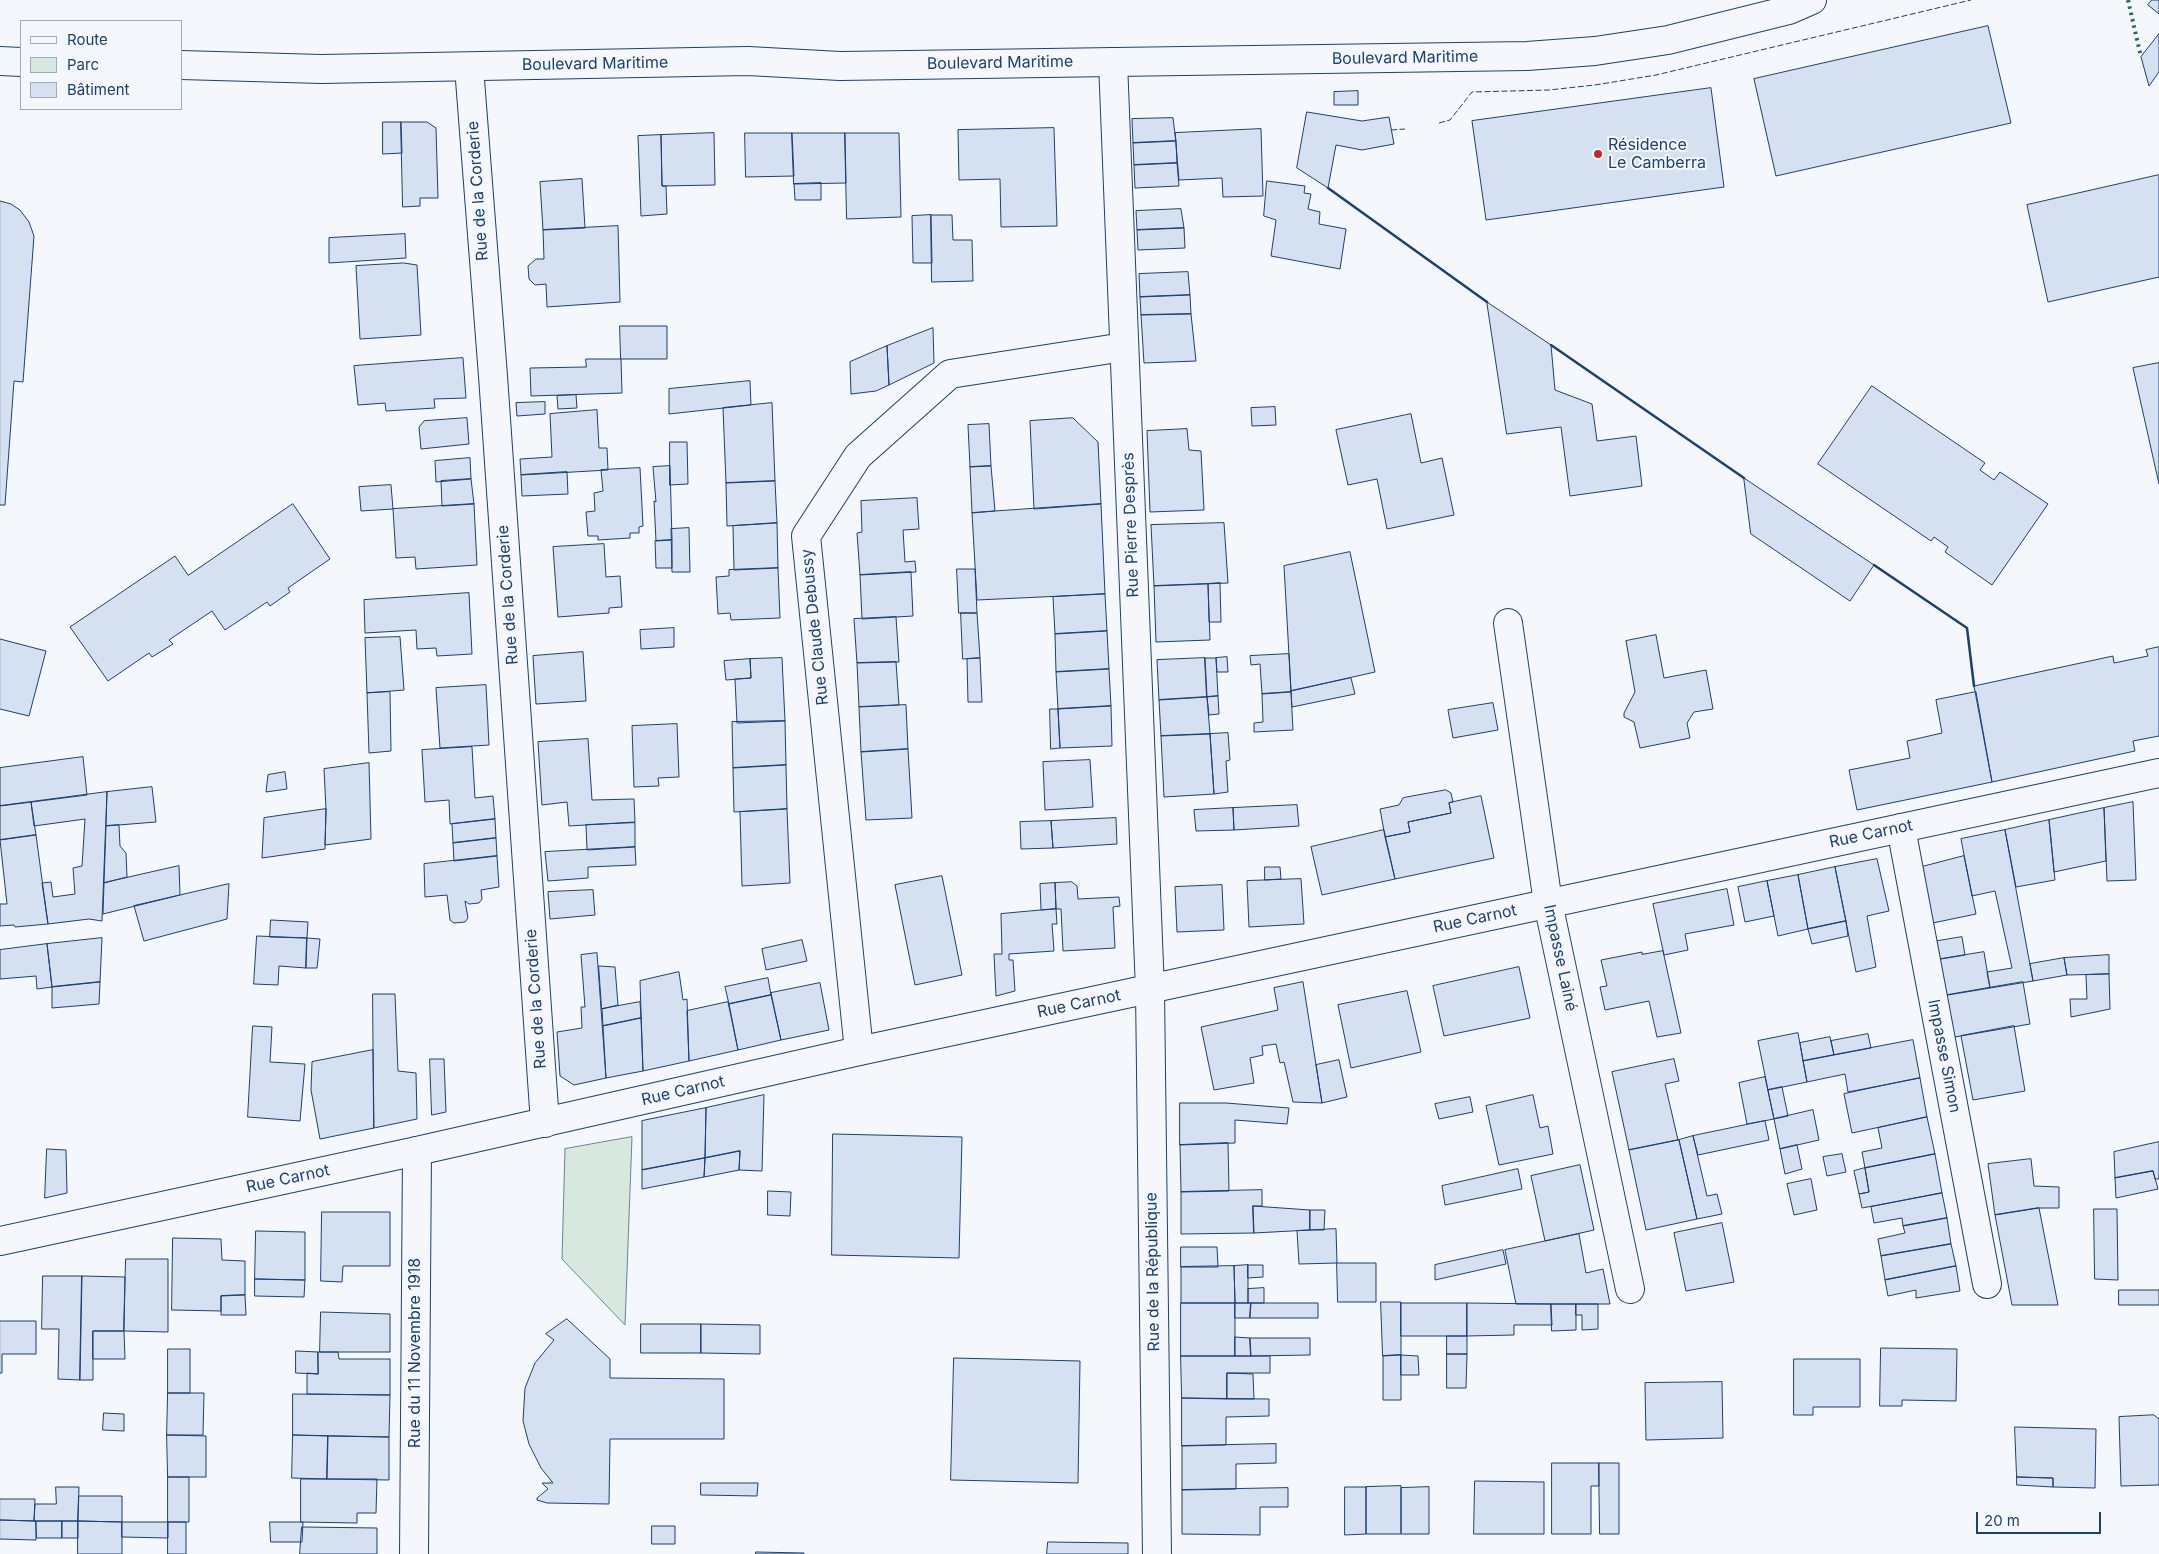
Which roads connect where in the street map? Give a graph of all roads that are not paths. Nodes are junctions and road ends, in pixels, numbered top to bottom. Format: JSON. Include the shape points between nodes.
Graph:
{"nodes":[{"id":1,"x":1812,"y":0,"type":"edge"},
{"id":2,"x":0,"y":61,"type":"edge"},
{"id":3,"x":20,"y":62,"type":"edge"},
{"id":4,"x":1114,"y":62,"type":"junction"},
{"id":5,"x":182,"y":65,"type":"edge"},
{"id":6,"x":468,"y":67,"type":"junction"},
{"id":7,"x":1124,"y":348,"type":"junction"},
{"id":8,"x":1508,"y":623,"type":"dead end"},
{"id":9,"x":2159,"y":773,"type":"edge"},
{"id":10,"x":1902,"y":828,"type":"junction"},
{"id":11,"x":1548,"y":903,"type":"junction"},
{"id":12,"x":1150,"y":989,"type":"junction"},
{"id":13,"x":859,"y":1051,"type":"junction"},
{"id":14,"x":545,"y":1123,"type":"junction"},
{"id":15,"x":417,"y":1151,"type":"junction"},
{"id":16,"x":0,"y":1241,"type":"edge"},
{"id":17,"x":1987,"y":1284,"type":"dead end"},
{"id":18,"x":1630,"y":1289,"type":"dead end"},
{"id":19,"x":414,"y":1554,"type":"edge"},
{"id":20,"x":1157,"y":1554,"type":"edge"}],
"edges":[{"from":1,"to":4,"type":"street","name":"Boulevard Maritime","via":[[1789,10],[1668,40],[1595,51],[1420,59]]},
{"from":2,"to":3,"type":"street"},
{"from":4,"to":6,"type":"street","name":"Boulevard Maritime","via":[[840,66],[748,61]]},
{"from":4,"to":7,"type":"street","name":"Rue Pierre Desprès"},
{"from":5,"to":6,"type":"street","name":"Boulevard Maritime","via":[[321,69]]},
{"from":6,"to":14,"type":"street","name":"Rue de la Corderie"},
{"from":7,"to":12,"type":"street","name":"Rue Pierre Desprès"},
{"from":7,"to":13,"type":"street","name":"Rue Claude Debussy","via":[[950,374],[858,456],[806,536]]},
{"from":8,"to":11,"type":"street","name":"Impasse Lainé"},
{"from":9,"to":10,"type":"street","name":"Rue Carnot"},
{"from":10,"to":11,"type":"street","name":"Rue Carnot"},
{"from":10,"to":17,"type":"street","name":"Impasse Simon"},
{"from":11,"to":12,"type":"street","name":"Rue Carnot"},
{"from":11,"to":18,"type":"street","name":"Impasse Lainé"},
{"from":12,"to":13,"type":"street","name":"Rue Carnot"},
{"from":12,"to":20,"type":"street","name":"Rue de la République"},
{"from":13,"to":14,"type":"street","name":"Rue Carnot"},
{"from":14,"to":15,"type":"street","name":"Rue Carnot"},
{"from":15,"to":16,"type":"street","name":"Rue Carnot"},
{"from":15,"to":19,"type":"street","name":"Rue du 11 Novembre 1918"}]}
